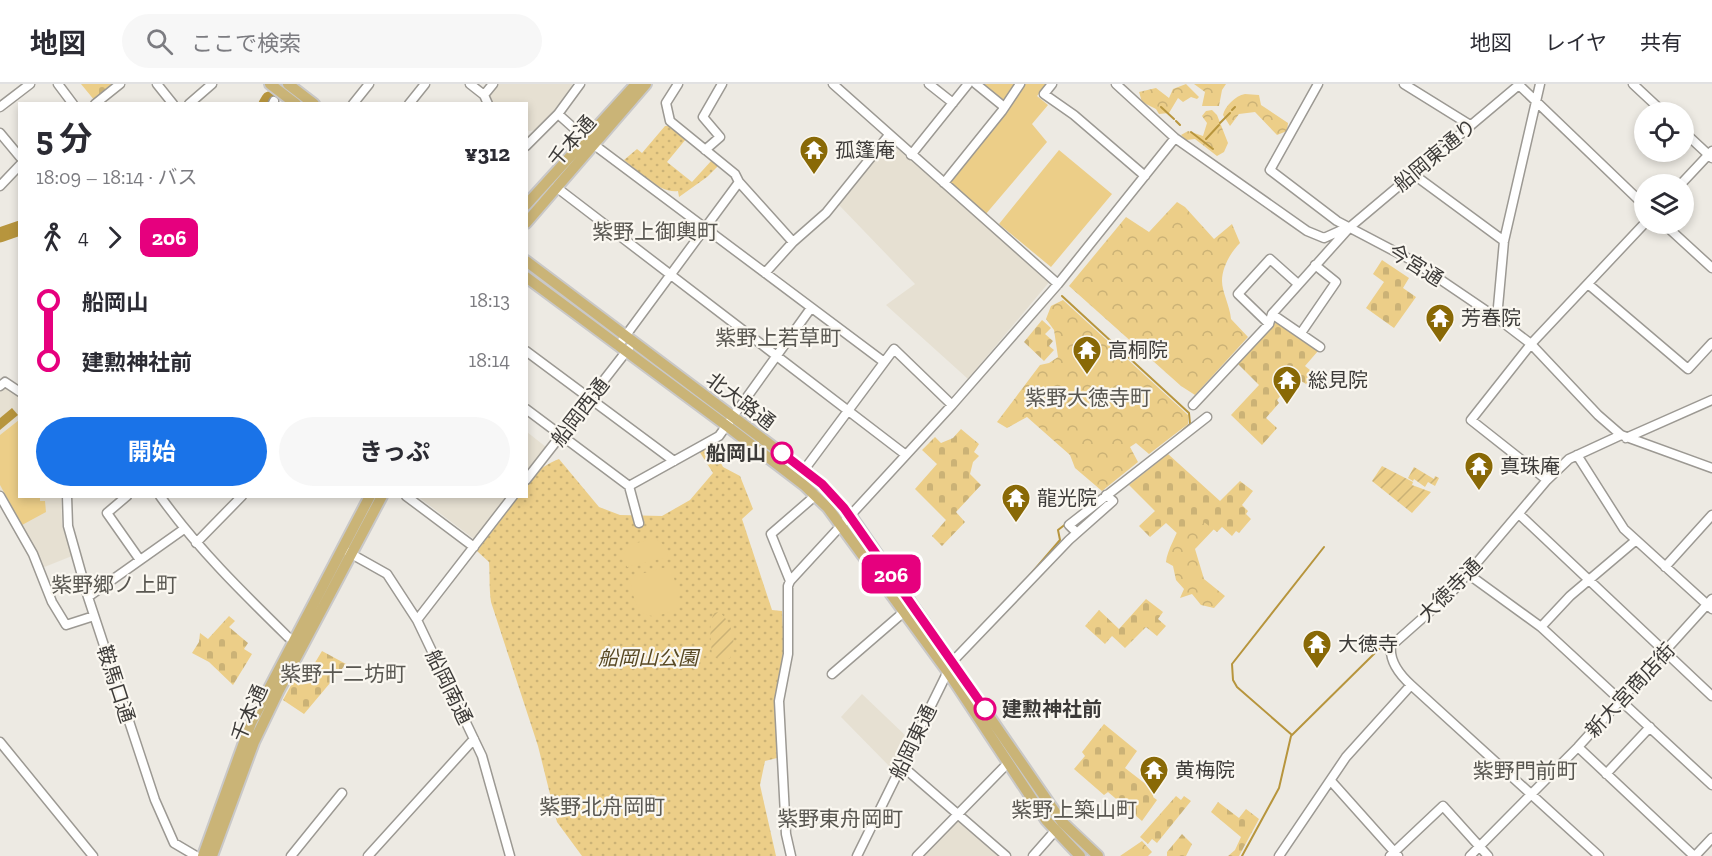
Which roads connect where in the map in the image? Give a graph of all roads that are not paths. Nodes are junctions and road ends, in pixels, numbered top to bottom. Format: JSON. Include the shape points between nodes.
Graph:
{"nodes":[{"id":1,"x":30,"y":84,"type":"edge"},
{"id":2,"x":58,"y":84,"type":"edge"},
{"id":3,"x":120,"y":84,"type":"edge"},
{"id":4,"x":157,"y":84,"type":"edge"},
{"id":5,"x":212,"y":84,"type":"edge"},
{"id":6,"x":270,"y":84,"type":"edge"},
{"id":7,"x":288,"y":84,"type":"edge"},
{"id":8,"x":369,"y":84,"type":"edge"},
{"id":9,"x":425,"y":84,"type":"edge"},
{"id":10,"x":470,"y":84,"type":"edge"},
{"id":11,"x":492,"y":84,"type":"edge"},
{"id":12,"x":636,"y":84,"type":"edge"},
{"id":13,"x":646,"y":84,"type":"edge"},
{"id":14,"x":678,"y":84,"type":"edge"},
{"id":15,"x":722,"y":84,"type":"edge"},
{"id":16,"x":929,"y":84,"type":"edge"},
{"id":17,"x":968,"y":84,"type":"edge"},
{"id":18,"x":976,"y":84,"type":"edge"},
{"id":19,"x":1020,"y":84,"type":"edge"},
{"id":20,"x":1052,"y":84,"type":"edge"},
{"id":21,"x":1116,"y":84,"type":"edge"},
{"id":22,"x":1318,"y":84,"type":"edge"},
{"id":23,"x":1404,"y":84,"type":"edge"},
{"id":24,"x":1540,"y":84,"type":"edge"},
{"id":25,"x":1633,"y":84,"type":"edge"},
{"id":26,"x":578,"y":85,"type":"edge"},
{"id":27,"x":1519,"y":85,"type":"edge"},
{"id":28,"x":838,"y":86,"type":"edge"},
{"id":29,"x":486,"y":99,"type":"edge"},
{"id":30,"x":72,"y":102,"type":"edge"},
{"id":31,"x":98,"y":102,"type":"edge"},
{"id":32,"x":171,"y":102,"type":"edge"},
{"id":33,"x":191,"y":102,"type":"edge"},
{"id":34,"x":293,"y":102,"type":"edge"},
{"id":35,"x":311,"y":102,"type":"edge"},
{"id":36,"x":355,"y":102,"type":"edge"},
{"id":37,"x":411,"y":102,"type":"edge"},
{"id":38,"x":1534,"y":102,"type":"junction"},
{"id":39,"x":1652,"y":102,"type":"edge"},
{"id":40,"x":953,"y":103,"type":"junction"},
{"id":41,"x":1003,"y":106,"type":"junction"},
{"id":42,"x":0,"y":107,"type":"edge"},
{"id":43,"x":558,"y":114,"type":"junction"},
{"id":44,"x":1470,"y":125,"type":"junction"},
{"id":45,"x":0,"y":133,"type":"edge"},
{"id":46,"x":889,"y":135,"type":"junction"},
{"id":47,"x":530,"y":136,"type":"edge"},
{"id":48,"x":1175,"y":138,"type":"junction"},
{"id":49,"x":1694,"y":140,"type":"edge"},
{"id":50,"x":590,"y":142,"type":"junction"},
{"id":51,"x":705,"y":150,"type":"junction"},
{"id":52,"x":911,"y":155,"type":"junction"},
{"id":53,"x":1711,"y":155,"type":"edge"},
{"id":54,"x":18,"y":156,"type":"edge"},
{"id":55,"x":18,"y":167,"type":"edge"},
{"id":56,"x":1413,"y":174,"type":"junction"},
{"id":57,"x":1691,"y":174,"type":"edge"},
{"id":58,"x":1145,"y":176,"type":"junction"},
{"id":59,"x":739,"y":182,"type":"junction"},
{"id":60,"x":944,"y":183,"type":"junction"},
{"id":61,"x":0,"y":186,"type":"edge"},
{"id":62,"x":556,"y":187,"type":"junction"},
{"id":63,"x":1634,"y":196,"type":"edge"},
{"id":64,"x":528,"y":202,"type":"edge"},
{"id":65,"x":528,"y":221,"type":"edge"},
{"id":66,"x":1350,"y":227,"type":"junction"},
{"id":67,"x":704,"y":228,"type":"junction"},
{"id":68,"x":1635,"y":234,"type":"edge"},
{"id":69,"x":1675,"y":234,"type":"edge"},
{"id":70,"x":1504,"y":241,"type":"junction"},
{"id":71,"x":793,"y":242,"type":"junction"},
{"id":72,"x":528,"y":263,"type":"edge"},
{"id":73,"x":1315,"y":265,"type":"junction"},
{"id":74,"x":1712,"y":268,"type":"edge"},
{"id":75,"x":765,"y":273,"type":"junction"},
{"id":76,"x":670,"y":274,"type":"junction"},
{"id":77,"x":528,"y":278,"type":"edge"},
{"id":78,"x":1058,"y":284,"type":"junction"},
{"id":79,"x":1298,"y":284,"type":"junction"},
{"id":80,"x":1588,"y":284,"type":"junction"},
{"id":81,"x":811,"y":308,"type":"junction"},
{"id":82,"x":1272,"y":314,"type":"junction"},
{"id":83,"x":1497,"y":318,"type":"junction"},
{"id":84,"x":1269,"y":324,"type":"junction"},
{"id":85,"x":1301,"y":333,"type":"junction"},
{"id":86,"x":1712,"y":343,"type":"edge"},
{"id":87,"x":1531,"y":344,"type":"junction"},
{"id":88,"x":626,"y":345,"type":"junction"},
{"id":89,"x":1320,"y":347,"type":"dead end"},
{"id":90,"x":528,"y":352,"type":"edge"},
{"id":91,"x":776,"y":355,"type":"junction"},
{"id":92,"x":884,"y":362,"type":"junction"},
{"id":93,"x":0,"y":386,"type":"edge"},
{"id":94,"x":18,"y":391,"type":"edge"},
{"id":95,"x":590,"y":398,"type":"junction"},
{"id":96,"x":1712,"y":400,"type":"edge"},
{"id":97,"x":952,"y":405,"type":"junction"},
{"id":98,"x":1193,"y":405,"type":"dead end"},
{"id":99,"x":528,"y":410,"type":"edge"},
{"id":100,"x":848,"y":411,"type":"junction"},
{"id":101,"x":1207,"y":417,"type":"dead end"},
{"id":102,"x":729,"y":421,"type":"junction"},
{"id":103,"x":561,"y":435,"type":"junction"},
{"id":104,"x":1624,"y":436,"type":"junction"},
{"id":105,"x":906,"y":455,"type":"junction"},
{"id":106,"x":1577,"y":455,"type":"junction"},
{"id":107,"x":674,"y":461,"type":"junction"},
{"id":108,"x":1712,"y":468,"type":"edge"},
{"id":109,"x":804,"y":470,"type":"junction"},
{"id":110,"x":528,"y":477,"type":"edge"},
{"id":111,"x":1547,"y":480,"type":"junction"},
{"id":112,"x":629,"y":486,"type":"junction"},
{"id":113,"x":816,"y":495,"type":"junction"},
{"id":114,"x":0,"y":496,"type":"edge"},
{"id":115,"x":67,"y":498,"type":"edge"},
{"id":116,"x":126,"y":498,"type":"edge"},
{"id":117,"x":161,"y":498,"type":"edge"},
{"id":118,"x":240,"y":498,"type":"edge"},
{"id":119,"x":369,"y":498,"type":"edge"},
{"id":120,"x":381,"y":498,"type":"edge"},
{"id":121,"x":409,"y":498,"type":"edge"},
{"id":122,"x":511,"y":498,"type":"edge"},
{"id":123,"x":1109,"y":498,"type":"junction"},
{"id":124,"x":1092,"y":507,"type":"junction"},
{"id":125,"x":1099,"y":514,"type":"junction"},
{"id":126,"x":1520,"y":515,"type":"junction"},
{"id":127,"x":1712,"y":515,"type":"edge"},
{"id":128,"x":851,"y":516,"type":"junction"},
{"id":129,"x":639,"y":523,"type":"dead end"},
{"id":130,"x":842,"y":525,"type":"junction"},
{"id":131,"x":183,"y":529,"type":"junction"},
{"id":132,"x":1077,"y":532,"type":"junction"},
{"id":133,"x":1635,"y":541,"type":"junction"},
{"id":134,"x":196,"y":543,"type":"junction"},
{"id":135,"x":474,"y":547,"type":"junction"},
{"id":136,"x":347,"y":552,"type":"junction"},
{"id":137,"x":140,"y":560,"type":"junction"},
{"id":138,"x":1665,"y":567,"type":"junction"},
{"id":139,"x":1468,"y":574,"type":"junction"},
{"id":140,"x":790,"y":581,"type":"junction"},
{"id":141,"x":1589,"y":581,"type":"junction"},
{"id":142,"x":88,"y":597,"type":"junction"},
{"id":143,"x":1710,"y":604,"type":"edge"},
{"id":144,"x":905,"y":611,"type":"junction"},
{"id":145,"x":94,"y":616,"type":"junction"},
{"id":146,"x":417,"y":620,"type":"junction"},
{"id":147,"x":1541,"y":627,"type":"junction"},
{"id":148,"x":298,"y":643,"type":"junction"},
{"id":149,"x":1665,"y":653,"type":"junction"},
{"id":150,"x":953,"y":661,"type":"junction"},
{"id":151,"x":948,"y":672,"type":"junction"},
{"id":152,"x":832,"y":674,"type":"dead end"},
{"id":153,"x":1411,"y":685,"type":"junction"},
{"id":154,"x":1712,"y":696,"type":"edge"},
{"id":155,"x":1621,"y":701,"type":"junction"},
{"id":156,"x":1650,"y":727,"type":"junction"},
{"id":157,"x":474,"y":739,"type":"junction"},
{"id":158,"x":0,"y":742,"type":"edge"},
{"id":159,"x":1578,"y":747,"type":"junction"},
{"id":160,"x":1007,"y":764,"type":"junction"},
{"id":161,"x":902,"y":765,"type":"junction"},
{"id":162,"x":1606,"y":774,"type":"junction"},
{"id":163,"x":1331,"y":781,"type":"junction"},
{"id":164,"x":1712,"y":785,"type":"edge"},
{"id":165,"x":342,"y":793,"type":"dead end"},
{"id":166,"x":1531,"y":794,"type":"junction"},
{"id":167,"x":959,"y":814,"type":"junction"},
{"id":168,"x":1055,"y":831,"type":"junction"},
{"id":169,"x":1712,"y":838,"type":"edge"},
{"id":170,"x":1479,"y":847,"type":"junction"},
{"id":171,"x":1394,"y":855,"type":"edge"},
{"id":172,"x":93,"y":856,"type":"edge"},
{"id":173,"x":196,"y":856,"type":"edge"},
{"id":174,"x":203,"y":856,"type":"edge"},
{"id":175,"x":212,"y":856,"type":"edge"},
{"id":176,"x":291,"y":856,"type":"edge"},
{"id":177,"x":368,"y":856,"type":"edge"},
{"id":178,"x":510,"y":856,"type":"edge"},
{"id":179,"x":791,"y":856,"type":"edge"},
{"id":180,"x":857,"y":856,"type":"edge"},
{"id":181,"x":917,"y":856,"type":"edge"},
{"id":182,"x":1006,"y":856,"type":"edge"},
{"id":183,"x":1033,"y":856,"type":"edge"},
{"id":184,"x":1080,"y":856,"type":"edge"},
{"id":185,"x":1098,"y":856,"type":"edge"},
{"id":186,"x":1279,"y":856,"type":"edge"},
{"id":187,"x":1470,"y":856,"type":"edge"},
{"id":188,"x":1488,"y":856,"type":"edge"},
{"id":189,"x":1599,"y":856,"type":"edge"},
{"id":190,"x":1695,"y":856,"type":"edge"}],
"edges":[{"from":1,"to":42,"type":"street"},
{"from":2,"to":30,"type":"street"},
{"from":3,"to":31,"type":"street"},
{"from":4,"to":32,"type":"street"},
{"from":5,"to":33,"type":"street"},
{"from":6,"to":34,"type":"main road"},
{"from":7,"to":35,"type":"main road"},
{"from":8,"to":36,"type":"street"},
{"from":9,"to":37,"type":"street"},
{"from":10,"to":29,"type":"street"},
{"from":11,"to":29,"type":"street"},
{"from":12,"to":50,"type":"main road","name":"千本通"},
{"from":13,"to":50,"type":"main road","name":"千本通"},
{"from":14,"to":51,"type":"street","via":[[666,103],[670,121]]},
{"from":15,"to":51,"type":"street","via":[[703,117],[720,137]]},
{"from":16,"to":40,"type":"street"},
{"from":17,"to":40,"type":"street"},
{"from":18,"to":41,"type":"street"},
{"from":19,"to":41,"type":"street"},
{"from":20,"to":58,"type":"street","via":[[1044,94]]},
{"from":21,"to":48,"type":"street"},
{"from":22,"to":66,"type":"street","name":"今宮通","via":[[1270,170]]},
{"from":23,"to":44,"type":"street"},
{"from":24,"to":38,"type":"street"},
{"from":25,"to":39,"type":"street"},
{"from":26,"to":43,"type":"street"},
{"from":27,"to":38,"type":"street"},
{"from":27,"to":44,"type":"street","name":"船岡東通り"},
{"from":28,"to":46,"type":"street"},
{"from":38,"to":63,"type":"street"},
{"from":38,"to":70,"type":"street"},
{"from":40,"to":52,"type":"street"},
{"from":41,"to":60,"type":"street"},
{"from":43,"to":47,"type":"street"},
{"from":43,"to":50,"type":"street"},
{"from":44,"to":56,"type":"street","name":"船岡東通り"},
{"from":45,"to":54,"type":"street"},
{"from":46,"to":52,"type":"street"},
{"from":46,"to":71,"type":"street","via":[[826,213]]},
{"from":48,"to":58,"type":"street"},
{"from":48,"to":66,"type":"street","via":[[1314,235],[1324,238]]},
{"from":49,"to":53,"type":"street"},
{"from":50,"to":62,"type":"main road","name":"千本通"},
{"from":50,"to":64,"type":"main road","name":"千本通"},
{"from":50,"to":67,"type":"street"},
{"from":51,"to":59,"type":"street","via":[[735,174]]},
{"from":52,"to":60,"type":"street"},
{"from":53,"to":57,"type":"street"},
{"from":55,"to":61,"type":"street"},
{"from":56,"to":66,"type":"street","name":"船岡東通り"},
{"from":56,"to":70,"type":"street"},
{"from":58,"to":78,"type":"street"},
{"from":59,"to":67,"type":"street","name":"船岡西通"},
{"from":59,"to":71,"type":"street"},
{"from":60,"to":78,"type":"street"},
{"from":62,"to":65,"type":"main road","name":"千本通"},
{"from":62,"to":76,"type":"street"},
{"from":66,"to":73,"type":"street"},
{"from":66,"to":83,"type":"street","name":"今宮通","via":[[1413,261]]},
{"from":67,"to":75,"type":"street"},
{"from":67,"to":76,"type":"street","name":"船岡西通"},
{"from":68,"to":80,"type":"street"},
{"from":69,"to":74,"type":"street"},
{"from":70,"to":83,"type":"street"},
{"from":71,"to":75,"type":"street"},
{"from":72,"to":88,"type":"main road","name":"北大路通"},
{"from":73,"to":79,"type":"street"},
{"from":73,"to":85,"type":"street","via":[[1336,282]]},
{"from":75,"to":81,"type":"street"},
{"from":76,"to":88,"type":"street","name":"船岡西通"},
{"from":76,"to":91,"type":"street"},
{"from":77,"to":88,"type":"main road","name":"北大路通"},
{"from":78,"to":97,"type":"street"},
{"from":79,"to":82,"type":"street"},
{"from":79,"to":84,"type":"street","via":[[1270,259],[1238,294]]},
{"from":80,"to":86,"type":"street","via":[[1688,369]]},
{"from":80,"to":87,"type":"street"},
{"from":81,"to":91,"type":"street"},
{"from":81,"to":92,"type":"street"},
{"from":82,"to":84,"type":"street"},
{"from":82,"to":85,"type":"street"},
{"from":83,"to":87,"type":"street","name":"今宮通"},
{"from":84,"to":98,"type":"street"},
{"from":85,"to":89,"type":"street"},
{"from":87,"to":104,"type":"street","name":"今宮通","via":[[1598,415]]},
{"from":87,"to":111,"type":"street","via":[[1471,420]]},
{"from":88,"to":95,"type":"street","name":"船岡西通"},
{"from":88,"to":102,"type":"main road","name":"北大路通"},
{"from":90,"to":95,"type":"street"},
{"from":91,"to":100,"type":"street"},
{"from":91,"to":102,"type":"street"},
{"from":92,"to":97,"type":"street","via":[[894,349]]},
{"from":92,"to":100,"type":"street"},
{"from":93,"to":94,"type":"street","via":[[5,382]]},
{"from":95,"to":103,"type":"street","name":"船岡西通"},
{"from":95,"to":107,"type":"street"},
{"from":96,"to":104,"type":"street","name":"大徳寺通"},
{"from":97,"to":105,"type":"street"},
{"from":99,"to":103,"type":"street"},
{"from":100,"to":105,"type":"street"},
{"from":100,"to":109,"type":"street"},
{"from":101,"to":123,"type":"street"},
{"from":102,"to":107,"type":"street","via":[[719,436]]},
{"from":102,"to":109,"type":"main road","name":"北大路通"},
{"from":102,"to":113,"type":"main road","name":"北大路通"},
{"from":103,"to":110,"type":"street","name":"船岡西通"},
{"from":103,"to":112,"type":"street"},
{"from":104,"to":106,"type":"street","name":"大徳寺通"},
{"from":104,"to":108,"type":"street","name":"今宮通"},
{"from":105,"to":128,"type":"street"},
{"from":106,"to":111,"type":"street","name":"大徳寺通"},
{"from":106,"to":133,"type":"street"},
{"from":107,"to":112,"type":"street"},
{"from":109,"to":128,"type":"main road","name":"北大路通"},
{"from":111,"to":126,"type":"street","name":"大徳寺通"},
{"from":112,"to":129,"type":"street"},
{"from":113,"to":130,"type":"main road","name":"北大路通"},
{"from":113,"to":140,"type":"street","via":[[771,534]]},
{"from":114,"to":145,"type":"street","via":[[66,625]]},
{"from":115,"to":142,"type":"street","name":"鞍馬口通","via":[[68,525]]},
{"from":116,"to":137,"type":"street","via":[[107,513]]},
{"from":117,"to":131,"type":"street"},
{"from":118,"to":134,"type":"street"},
{"from":119,"to":136,"type":"main road","name":"千本通"},
{"from":120,"to":136,"type":"main road","name":"千本通"},
{"from":121,"to":135,"type":"street"},
{"from":122,"to":135,"type":"street"},
{"from":123,"to":124,"type":"street"},
{"from":123,"to":125,"type":"street","name":"船岡東通"},
{"from":124,"to":125,"type":"street"},
{"from":124,"to":132,"type":"street","via":[[1069,525]]},
{"from":125,"to":132,"type":"street","name":"船岡東通"},
{"from":126,"to":139,"type":"street","name":"大徳寺通"},
{"from":126,"to":141,"type":"street"},
{"from":127,"to":138,"type":"street"},
{"from":128,"to":130,"type":"street"},
{"from":128,"to":150,"type":"main road","name":"北大路通"},
{"from":130,"to":140,"type":"street"},
{"from":130,"to":144,"type":"main road","name":"北大路通"},
{"from":131,"to":134,"type":"street"},
{"from":131,"to":137,"type":"street"},
{"from":132,"to":150,"type":"street","name":"船岡東通"},
{"from":133,"to":138,"type":"street"},
{"from":133,"to":141,"type":"street"},
{"from":134,"to":148,"type":"street"},
{"from":135,"to":146,"type":"street"},
{"from":136,"to":146,"type":"street","name":"船岡南通","via":[[387,574]]},
{"from":136,"to":148,"type":"main road","name":"千本通"},
{"from":137,"to":142,"type":"street"},
{"from":138,"to":143,"type":"street"},
{"from":139,"to":147,"type":"street"},
{"from":139,"to":153,"type":"street","name":"大徳寺通","via":[[1391,646],[1400,675]]},
{"from":140,"to":179,"type":"street","via":[[788,654],[779,701],[786,834]]},
{"from":141,"to":147,"type":"street"},
{"from":141,"to":149,"type":"street"},
{"from":142,"to":145,"type":"street","name":"鞍馬口通"},
{"from":143,"to":149,"type":"street","name":"新大宮商店街"},
{"from":144,"to":151,"type":"main road","name":"北大路通"},
{"from":144,"to":152,"type":"street"},
{"from":145,"to":173,"type":"street","name":"鞍馬口通","via":[[170,835],[179,848]]},
{"from":146,"to":157,"type":"street","name":"船岡南通"},
{"from":147,"to":155,"type":"street"},
{"from":148,"to":174,"type":"main road","name":"千本通","via":[[251,723]]},
{"from":148,"to":175,"type":"main road","name":"千本通","via":[[254,742]]},
{"from":149,"to":154,"type":"street"},
{"from":149,"to":155,"type":"street","name":"新大宮商店街"},
{"from":150,"to":151,"type":"street","name":"船岡東通"},
{"from":150,"to":185,"type":"main road","name":"北大路通","via":[[1062,822]]},
{"from":151,"to":160,"type":"main road","name":"北大路通"},
{"from":151,"to":161,"type":"street","name":"船岡東通"},
{"from":153,"to":163,"type":"street","via":[[1346,757]]},
{"from":153,"to":166,"type":"street"},
{"from":155,"to":156,"type":"street"},
{"from":155,"to":159,"type":"street","name":"新大宮商店街"},
{"from":156,"to":162,"type":"street"},
{"from":156,"to":164,"type":"street"},
{"from":157,"to":177,"type":"street"},
{"from":157,"to":178,"type":"street","name":"船岡南通"},
{"from":158,"to":172,"type":"street"},
{"from":159,"to":162,"type":"street"},
{"from":159,"to":166,"type":"street","name":"新大宮商店街"},
{"from":160,"to":167,"type":"street"},
{"from":160,"to":168,"type":"main road","name":"北大路通"},
{"from":161,"to":167,"type":"street"},
{"from":161,"to":180,"type":"street","name":"船岡東通"},
{"from":162,"to":190,"type":"street"},
{"from":163,"to":171,"type":"street"},
{"from":163,"to":186,"type":"street"},
{"from":165,"to":176,"type":"street"},
{"from":166,"to":170,"type":"street","name":"新大宮商店街"},
{"from":166,"to":189,"type":"street"},
{"from":167,"to":181,"type":"street"},
{"from":167,"to":182,"type":"street"},
{"from":168,"to":183,"type":"street"},
{"from":168,"to":184,"type":"main road","name":"北大路通"},
{"from":169,"to":190,"type":"street"},
{"from":170,"to":171,"type":"street","via":[[1443,806]]},
{"from":170,"to":187,"type":"street","name":"新大宮商店街"},
{"from":170,"to":188,"type":"street"}]}
